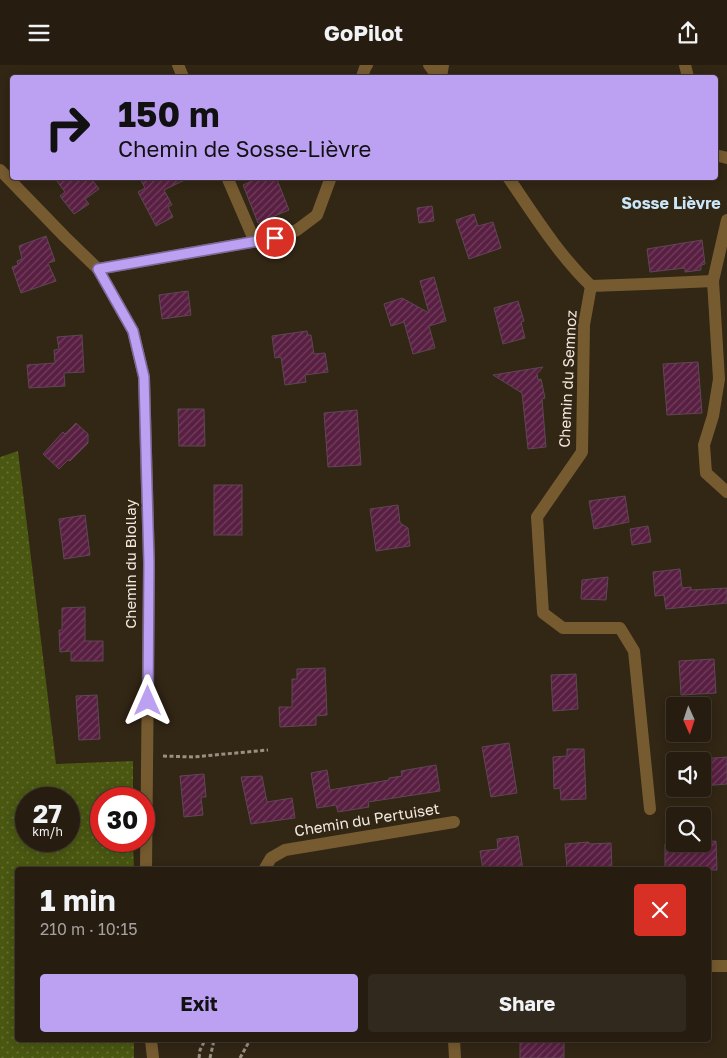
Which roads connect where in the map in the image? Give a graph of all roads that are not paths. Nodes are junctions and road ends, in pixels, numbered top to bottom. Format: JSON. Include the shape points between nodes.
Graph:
{"nodes":[{"id":1,"x":428,"y":65,"type":"edge"},
{"id":2,"x":437,"y":75,"type":"edge"},
{"id":3,"x":0,"y":170,"type":"edge"},
{"id":4,"x":228,"y":180,"type":"edge"},
{"id":5,"x":330,"y":180,"type":"edge"},
{"id":6,"x":510,"y":180,"type":"edge"},
{"id":7,"x":727,"y":220,"type":"edge"},
{"id":8,"x":255,"y":241,"type":"junction"},
{"id":9,"x":98,"y":269,"type":"junction"},
{"id":10,"x":713,"y":281,"type":"junction"},
{"id":11,"x":591,"y":286,"type":"junction"},
{"id":12,"x":727,"y":492,"type":"edge"},
{"id":13,"x":650,"y":809,"type":"dead end"},
{"id":14,"x":454,"y":823,"type":"dead end"},
{"id":15,"x":146,"y":867,"type":"edge"},
{"id":16,"x":266,"y":867,"type":"edge"},
{"id":17,"x":711,"y":966,"type":"edge"},
{"id":18,"x":727,"y":966,"type":"edge"},
{"id":19,"x":151,"y":1042,"type":"edge"},
{"id":20,"x":454,"y":1042,"type":"edge"},
{"id":21,"x":153,"y":1058,"type":"edge"},
{"id":22,"x":455,"y":1058,"type":"edge"}],
"edges":[{"from":1,"to":2,"type":"street"},
{"from":3,"to":9,"type":"street","name":"Chemin du Biollay"},
{"from":4,"to":8,"type":"street"},
{"from":5,"to":8,"type":"street","via":[[317,215],[297,230]]},
{"from":6,"to":11,"type":"street","via":[[555,245]]},
{"from":7,"to":10,"type":"street"},
{"from":8,"to":9,"type":"street"},
{"from":9,"to":15,"type":"street","name":"Chemin du Biollay","via":[[133,331],[144,377],[149,563]]},
{"from":10,"to":11,"type":"street"},
{"from":10,"to":12,"type":"street","via":[[719,379],[704,445],[706,473]]},
{"from":11,"to":13,"type":"street","name":"Chemin du Semnoz","via":[[584,325],[582,452],[537,517],[543,613],[563,627],[620,628],[634,651]]},
{"from":14,"to":16,"type":"street","name":"Chemin du Pertuiset","via":[[285,850],[271,858]]},
{"from":17,"to":18,"type":"street"},
{"from":19,"to":21,"type":"street"},
{"from":20,"to":22,"type":"street"}]}
